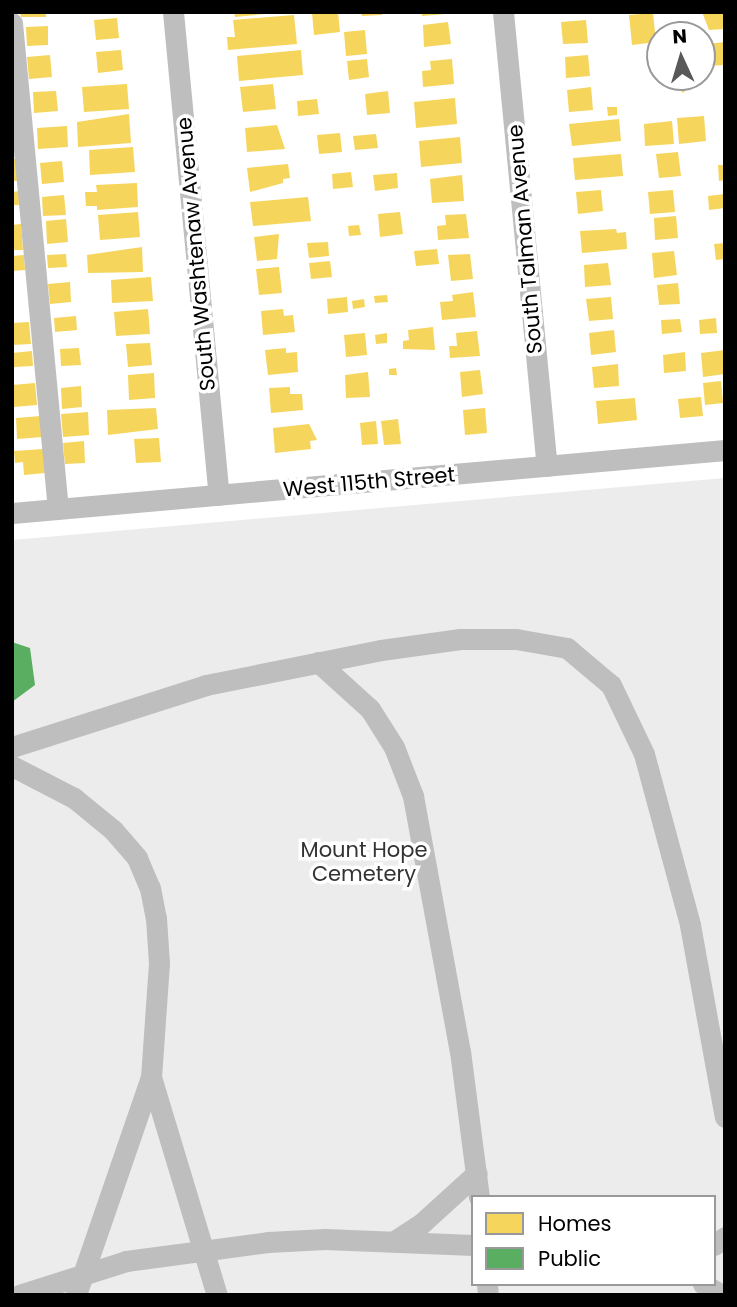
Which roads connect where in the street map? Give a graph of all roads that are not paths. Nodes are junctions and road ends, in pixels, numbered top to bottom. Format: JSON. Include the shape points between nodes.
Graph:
{"nodes":[{"id":1,"x":173,"y":12,"type":"edge"},
{"id":2,"x":503,"y":12,"type":"edge"},
{"id":3,"x":12,"y":23,"type":"edge"},
{"id":4,"x":725,"y":450,"type":"edge"},
{"id":5,"x":547,"y":466,"type":"junction"},
{"id":6,"x":219,"y":495,"type":"junction"},
{"id":7,"x":58,"y":509,"type":"junction"},
{"id":8,"x":12,"y":513,"type":"edge"},
{"id":9,"x":318,"y":662,"type":"junction"},
{"id":10,"x":12,"y":747,"type":"edge"},
{"id":11,"x":12,"y":766,"type":"edge"},
{"id":12,"x":151,"y":1077,"type":"junction"},
{"id":13,"x":725,"y":1117,"type":"edge"},
{"id":14,"x":477,"y":1173,"type":"junction"},
{"id":15,"x":479,"y":1195,"type":"edge"},
{"id":16,"x":396,"y":1240,"type":"junction"},
{"id":17,"x":471,"y":1245,"type":"edge"},
{"id":18,"x":202,"y":1250,"type":"junction"},
{"id":19,"x":84,"y":1272,"type":"junction"},
{"id":20,"x":706,"y":1286,"type":"edge"},
{"id":21,"x":19,"y":1295,"type":"edge"},
{"id":22,"x":76,"y":1295,"type":"edge"},
{"id":23,"x":217,"y":1295,"type":"edge"},
{"id":24,"x":722,"y":1295,"type":"edge"}],
"edges":[{"from":1,"to":6,"type":"street","name":"South Washtenaw Avenue"},
{"from":2,"to":5,"type":"street","name":"South Talman Avenue"},
{"from":3,"to":7,"type":"street"},
{"from":4,"to":5,"type":"street","name":"West 115th Street"},
{"from":5,"to":6,"type":"street","name":"West 115th Street"},
{"from":6,"to":7,"type":"street","name":"West 115th Street"},
{"from":7,"to":8,"type":"street","name":"West 115th Street"},
{"from":9,"to":10,"type":"street","via":[[206,685]]},
{"from":9,"to":13,"type":"street","via":[[460,639],[516,639],[567,648],[611,685],[644,754],[665,825],[690,925]]},
{"from":9,"to":14,"type":"street","via":[[370,709],[394,747],[413,796],[429,867]]},
{"from":11,"to":12,"type":"street","via":[[74,798],[113,830],[137,858],[150,888],[159,963]]},
{"from":12,"to":18,"type":"street"},
{"from":12,"to":19,"type":"street"},
{"from":14,"to":15,"type":"street"},
{"from":14,"to":16,"type":"street"},
{"from":16,"to":17,"type":"street"},
{"from":16,"to":18,"type":"street","via":[[326,1238]]},
{"from":18,"to":19,"type":"street"},
{"from":18,"to":23,"type":"street"},
{"from":19,"to":21,"type":"street"},
{"from":19,"to":22,"type":"street"},
{"from":20,"to":24,"type":"street"}]}
